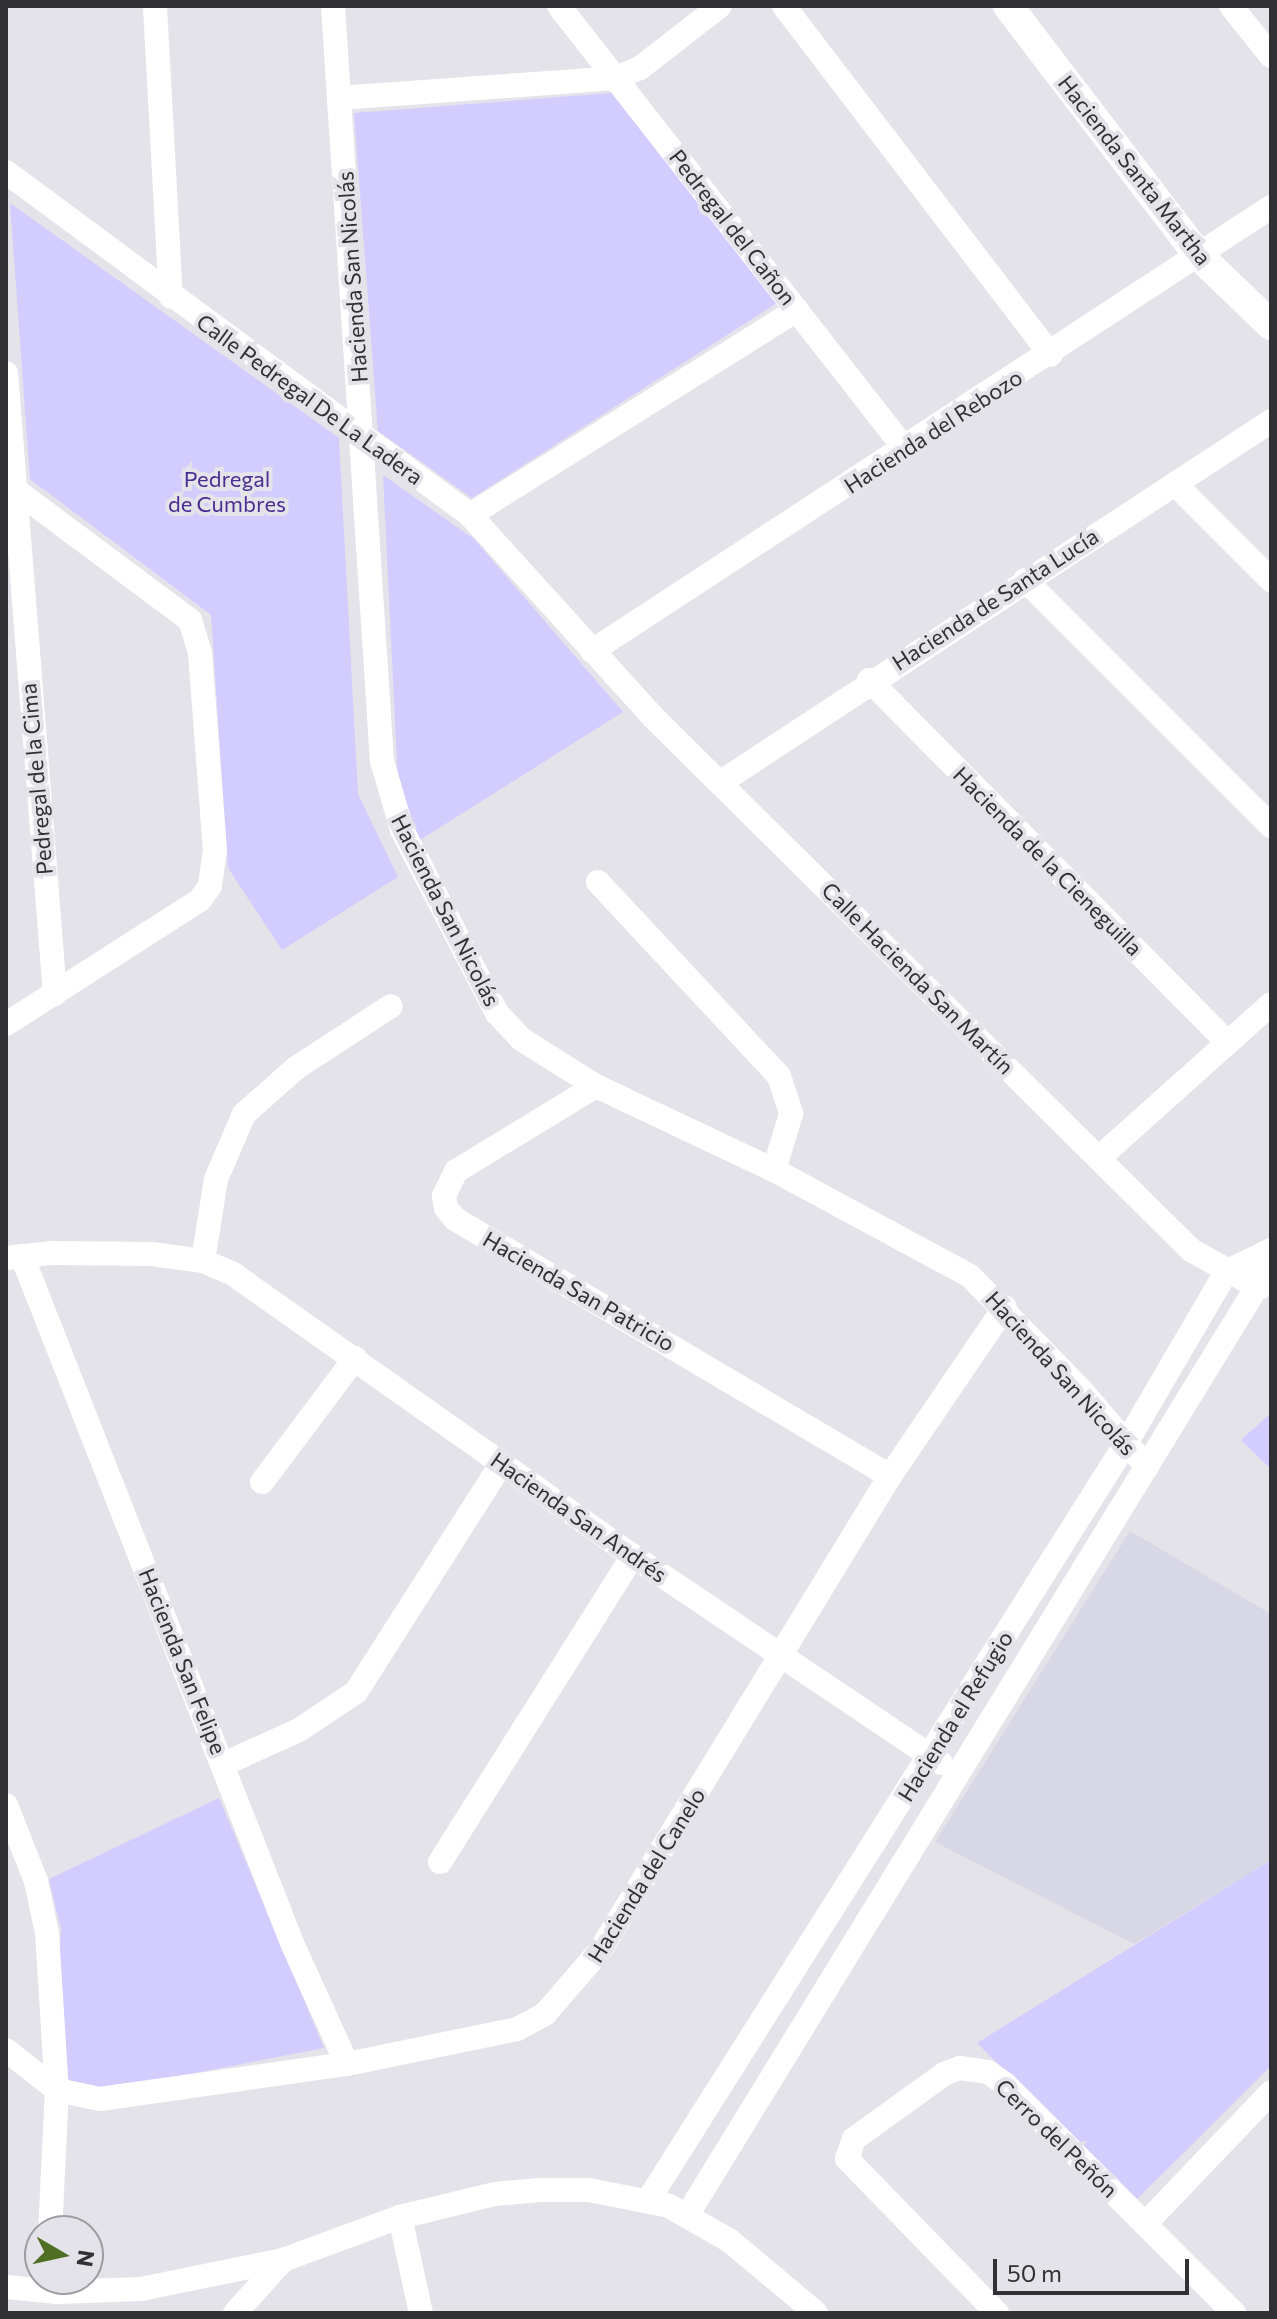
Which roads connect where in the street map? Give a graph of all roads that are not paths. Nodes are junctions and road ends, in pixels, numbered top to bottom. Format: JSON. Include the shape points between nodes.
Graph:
{"nodes":[{"id":1,"x":155,"y":6,"type":"edge"},
{"id":2,"x":333,"y":6,"type":"edge"},
{"id":3,"x":559,"y":6,"type":"edge"},
{"id":4,"x":720,"y":6,"type":"edge"},
{"id":5,"x":784,"y":6,"type":"edge"},
{"id":6,"x":1008,"y":6,"type":"edge"},
{"id":7,"x":1231,"y":6,"type":"edge"},
{"id":8,"x":1269,"y":50,"type":"edge"},
{"id":9,"x":616,"y":78,"type":"junction"},
{"id":10,"x":339,"y":98,"type":"junction"},
{"id":11,"x":6,"y":172,"type":"edge"},
{"id":12,"x":1271,"y":207,"type":"edge"},
{"id":13,"x":1199,"y":256,"type":"junction"},
{"id":14,"x":171,"y":297,"type":"junction"},
{"id":15,"x":797,"y":310,"type":"junction"},
{"id":16,"x":1271,"y":325,"type":"edge"},
{"id":17,"x":1051,"y":355,"type":"junction"},
{"id":18,"x":6,"y":373,"type":"edge"},
{"id":19,"x":1271,"y":421,"type":"edge"},
{"id":20,"x":364,"y":439,"type":"junction"},
{"id":21,"x":905,"y":449,"type":"junction"},
{"id":22,"x":1175,"y":484,"type":"junction"},
{"id":23,"x":10,"y":486,"type":"edge"},
{"id":24,"x":470,"y":515,"type":"junction"},
{"id":25,"x":1025,"y":580,"type":"junction"},
{"id":26,"x":1271,"y":580,"type":"edge"},
{"id":27,"x":592,"y":651,"type":"junction"},
{"id":28,"x":869,"y":680,"type":"junction"},
{"id":29,"x":721,"y":782,"type":"junction"},
{"id":30,"x":1271,"y":826,"type":"edge"},
{"id":31,"x":598,"y":882,"type":"dead end"},
{"id":32,"x":55,"y":994,"type":"junction"},
{"id":33,"x":1271,"y":1004,"type":"edge"},
{"id":34,"x":391,"y":1006,"type":"dead end"},
{"id":35,"x":6,"y":1024,"type":"edge"},
{"id":36,"x":1227,"y":1042,"type":"junction"},
{"id":37,"x":596,"y":1086,"type":"junction"},
{"id":38,"x":1100,"y":1157,"type":"junction"},
{"id":39,"x":774,"y":1170,"type":"junction"},
{"id":40,"x":1271,"y":1250,"type":"edge"},
{"id":41,"x":14,"y":1257,"type":"edge"},
{"id":42,"x":1271,"y":1257,"type":"edge"},
{"id":43,"x":203,"y":1261,"type":"junction"},
{"id":44,"x":1226,"y":1272,"type":"junction"},
{"id":45,"x":1259,"y":1288,"type":"junction"},
{"id":46,"x":1005,"y":1307,"type":"junction"},
{"id":47,"x":355,"y":1358,"type":"junction"},
{"id":48,"x":1125,"y":1445,"type":"junction"},
{"id":49,"x":501,"y":1464,"type":"junction"},
{"id":50,"x":1147,"y":1467,"type":"junction"},
{"id":51,"x":890,"y":1476,"type":"junction"},
{"id":52,"x":262,"y":1482,"type":"dead end"},
{"id":53,"x":633,"y":1556,"type":"junction"},
{"id":54,"x":784,"y":1656,"type":"junction"},
{"id":55,"x":930,"y":1756,"type":"junction"},
{"id":56,"x":224,"y":1764,"type":"junction"},
{"id":57,"x":956,"y":1773,"type":"junction"},
{"id":58,"x":6,"y":1805,"type":"edge"},
{"id":59,"x":440,"y":1862,"type":"dead end"},
{"id":60,"x":6,"y":2050,"type":"edge"},
{"id":61,"x":347,"y":2064,"type":"junction"},
{"id":62,"x":57,"y":2090,"type":"junction"},
{"id":63,"x":1271,"y":2092,"type":"edge"},
{"id":64,"x":649,"y":2199,"type":"junction"},
{"id":65,"x":688,"y":2214,"type":"junction"},
{"id":66,"x":51,"y":2215,"type":"edge"},
{"id":67,"x":400,"y":2217,"type":"junction"},
{"id":68,"x":1145,"y":2224,"type":"junction"},
{"id":69,"x":283,"y":2260,"type":"junction"},
{"id":70,"x":104,"y":2292,"type":"edge"},
{"id":71,"x":235,"y":2313,"type":"edge"},
{"id":72,"x":421,"y":2313,"type":"edge"},
{"id":73,"x":816,"y":2313,"type":"edge"},
{"id":74,"x":997,"y":2313,"type":"edge"},
{"id":75,"x":1234,"y":2313,"type":"edge"}],
"edges":[{"from":1,"to":14,"type":"street"},
{"from":2,"to":10,"type":"street","name":"Hacienda San Nicolás"},
{"from":3,"to":9,"type":"street","name":"Pedregal del Cañon"},
{"from":4,"to":9,"type":"street","via":[[657,57]]},
{"from":5,"to":17,"type":"street"},
{"from":6,"to":13,"type":"street","name":"Hacienda Santa Martha"},
{"from":7,"to":8,"type":"street"},
{"from":9,"to":10,"type":"street"},
{"from":9,"to":15,"type":"street","name":"Pedregal del Cañon"},
{"from":10,"to":20,"type":"street","name":"Hacienda San Nicolás"},
{"from":11,"to":14,"type":"street","name":"Calle Pedregal De La Ladera"},
{"from":12,"to":13,"type":"street","name":"Hacienda del Rebozo"},
{"from":13,"to":16,"type":"street","name":"Hacienda Santa Martha"},
{"from":13,"to":17,"type":"street","name":"Hacienda del Rebozo"},
{"from":14,"to":20,"type":"street","name":"Calle Pedregal De La Ladera"},
{"from":15,"to":21,"type":"street","name":"Pedregal del Cañon"},
{"from":15,"to":24,"type":"street"},
{"from":17,"to":21,"type":"street","name":"Hacienda del Rebozo"},
{"from":18,"to":23,"type":"street","name":"Pedregal de la Cima"},
{"from":19,"to":22,"type":"street","name":"Hacienda de Santa Lucía"},
{"from":20,"to":24,"type":"street","name":"Calle Pedregal De La Ladera"},
{"from":20,"to":37,"type":"street","name":"Hacienda San Nicolás","via":[[382,761],[402,830],[497,1013],[521,1039]]},
{"from":21,"to":27,"type":"street","name":"Hacienda del Rebozo"},
{"from":22,"to":25,"type":"street","name":"Hacienda de Santa Lucía"},
{"from":22,"to":26,"type":"street"},
{"from":23,"to":32,"type":"street","name":"Pedregal de la Cima"},
{"from":23,"to":32,"type":"street","via":[[180,609],[197,634],[215,850],[210,886],[200,900]]},
{"from":24,"to":27,"type":"street","name":"Calle Pedregal De La Ladera"},
{"from":25,"to":28,"type":"street","name":"Hacienda de Santa Lucía"},
{"from":25,"to":30,"type":"street"},
{"from":27,"to":29,"type":"street","name":"Calle Hacienda San Martín"},
{"from":28,"to":29,"type":"street","name":"Hacienda de Santa Lucía"},
{"from":28,"to":36,"type":"street","name":"Hacienda de la Cieneguilla"},
{"from":29,"to":38,"type":"street","name":"Calle Hacienda San Martín"},
{"from":31,"to":39,"type":"street","via":[[779,1076],[791,1114]]},
{"from":32,"to":35,"type":"street"},
{"from":33,"to":36,"type":"street"},
{"from":34,"to":43,"type":"street","via":[[296,1068],[244,1114],[216,1179]]},
{"from":36,"to":38,"type":"street"},
{"from":37,"to":39,"type":"street","name":"Hacienda San Nicolás"},
{"from":37,"to":51,"type":"street","name":"Hacienda San Patricio","via":[[456,1171],[444,1196],[446,1208],[455,1219]]},
{"from":38,"to":44,"type":"street","name":"Calle Hacienda San Martín","via":[[1191,1250]]},
{"from":39,"to":46,"type":"street","name":"Hacienda San Nicolás","via":[[938,1255]]},
{"from":40,"to":44,"type":"street"},
{"from":41,"to":43,"type":"street","name":"Hacienda San Andrés","via":[[152,1254]]},
{"from":41,"to":56,"type":"street","name":"Hacienda San Felipe"},
{"from":42,"to":45,"type":"street","name":"Hacienda el Refugio"},
{"from":43,"to":47,"type":"street","name":"Hacienda San Andrés","via":[[244,1281]]},
{"from":44,"to":45,"type":"street","name":"Calle Hacienda San Martín"},
{"from":44,"to":48,"type":"street","name":"Hacienda el Refugio"},
{"from":45,"to":50,"type":"street","name":"Hacienda el Refugio"},
{"from":46,"to":48,"type":"street","name":"Hacienda San Nicolás"},
{"from":46,"to":51,"type":"street","name":"Hacienda del Canelo"},
{"from":47,"to":49,"type":"street","name":"Hacienda San Andrés"},
{"from":47,"to":52,"type":"street"},
{"from":48,"to":50,"type":"street","name":"Hacienda San Nicolás"},
{"from":48,"to":55,"type":"street","name":"Hacienda el Refugio"},
{"from":49,"to":53,"type":"street","name":"Hacienda San Andrés"},
{"from":49,"to":56,"type":"street","via":[[356,1692],[299,1730]]},
{"from":50,"to":57,"type":"street","name":"Hacienda el Refugio"},
{"from":51,"to":54,"type":"street","name":"Hacienda del Canelo"},
{"from":53,"to":54,"type":"street","name":"Hacienda San Andrés"},
{"from":53,"to":59,"type":"street"},
{"from":54,"to":55,"type":"street","name":"Hacienda San Andrés"},
{"from":54,"to":61,"type":"street","name":"Hacienda del Canelo","via":[[601,1949],[563,1997],[517,2029]]},
{"from":55,"to":57,"type":"street","name":"Hacienda San Andrés"},
{"from":55,"to":64,"type":"street","name":"Hacienda el Refugio"},
{"from":56,"to":61,"type":"street","name":"Hacienda San Felipe","via":[[292,1943]]},
{"from":57,"to":65,"type":"street","name":"Hacienda el Refugio"},
{"from":58,"to":62,"type":"street","via":[[36,1881],[47,1933]]},
{"from":60,"to":62,"type":"street"},
{"from":61,"to":62,"type":"street","name":"Hacienda del Canelo","via":[[100,2099]]},
{"from":62,"to":66,"type":"street"},
{"from":63,"to":68,"type":"street"},
{"from":64,"to":65,"type":"street"},
{"from":64,"to":67,"type":"street","via":[[540,2190],[495,2194]]},
{"from":65,"to":73,"type":"street","via":[[741,2249]]},
{"from":67,"to":69,"type":"street"},
{"from":67,"to":72,"type":"street"},
{"from":68,"to":74,"type":"street","name":"Cerro del Peñón","via":[[1005,2084],[974,2067],[944,2074],[854,2139],[847,2159]]},
{"from":68,"to":75,"type":"street","name":"Cerro del Peñón"},
{"from":69,"to":70,"type":"street"},
{"from":69,"to":71,"type":"street"}]}
